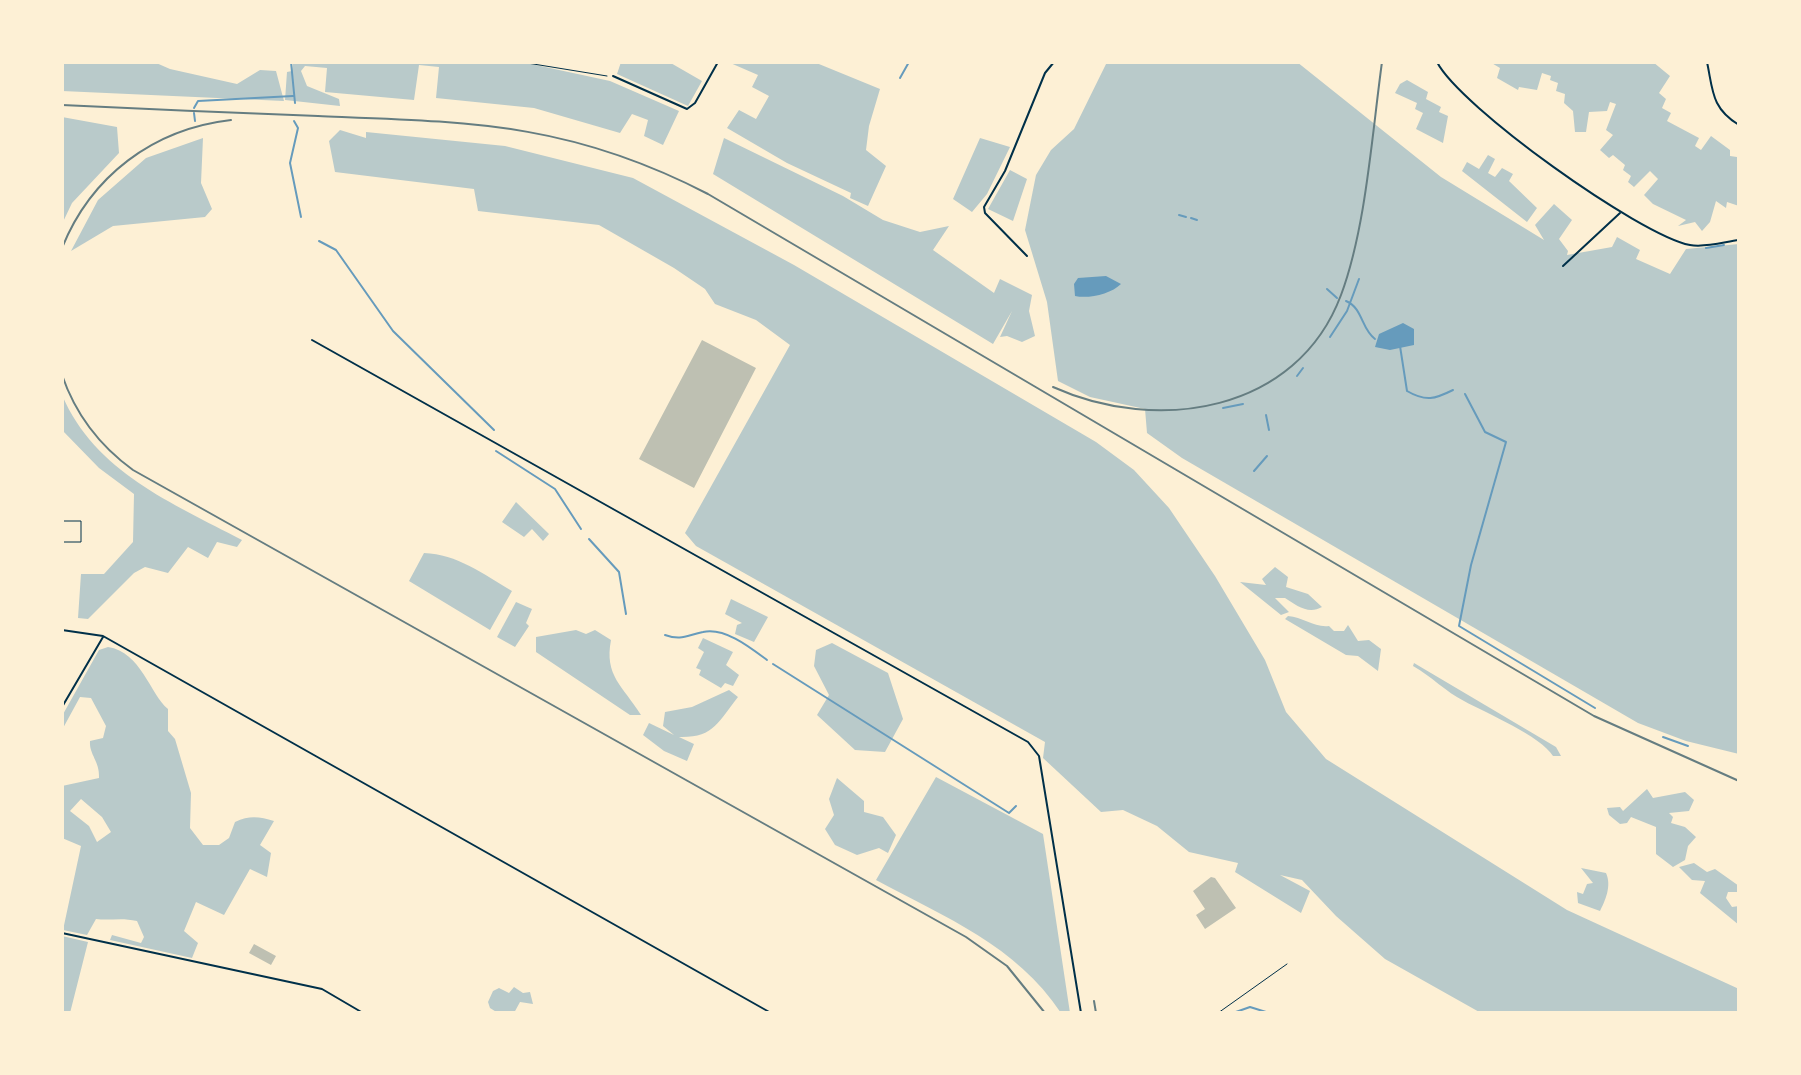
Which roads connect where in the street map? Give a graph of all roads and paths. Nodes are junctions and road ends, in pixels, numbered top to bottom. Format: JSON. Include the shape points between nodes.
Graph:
{"nodes":[{"id":1,"x":521,"y":62,"type":"edge"},
{"id":2,"x":718,"y":62,"type":"edge"},
{"id":3,"x":1046,"y":62,"type":"edge"},
{"id":4,"x":1437,"y":62,"type":"edge"},
{"id":5,"x":1707,"y":62,"type":"edge"},
{"id":6,"x":1053,"y":63,"type":"edge"},
{"id":7,"x":613,"y":76,"type":"joint"},
{"id":8,"x":1739,"y":125,"type":"edge"},
{"id":9,"x":1621,"y":212,"type":"junction"},
{"id":10,"x":1739,"y":240,"type":"edge"},
{"id":11,"x":1027,"y":256,"type":"dead end"},
{"id":12,"x":1563,"y":266,"type":"dead end"},
{"id":13,"x":312,"y":340,"type":"dead end"},
{"id":14,"x":62,"y":521,"type":"edge"},
{"id":15,"x":62,"y":542,"type":"edge"},
{"id":16,"x":62,"y":630,"type":"edge"},
{"id":17,"x":103,"y":636,"type":"junction"},
{"id":18,"x":62,"y":707,"type":"edge"},
{"id":19,"x":62,"y":933,"type":"edge"},
{"id":20,"x":1287,"y":964,"type":"dead end"},
{"id":21,"x":769,"y":1012,"type":"edge"},
{"id":22,"x":363,"y":1013,"type":"edge"},
{"id":23,"x":1081,"y":1013,"type":"edge"},
{"id":24,"x":1218,"y":1013,"type":"edge"}],
"edges":[{"from":1,"to":7,"type":"path"},
{"from":2,"to":7,"type":"street","via":[[687,109]]},
{"from":3,"to":6,"type":"street"},
{"from":4,"to":9,"type":"street","via":[[1459,92]]},
{"from":5,"to":8,"type":"street","via":[[1717,106]]},
{"from":6,"to":11,"type":"street","via":[[984,207]]},
{"from":9,"to":10,"type":"street","via":[[1688,245]]},
{"from":9,"to":12,"type":"street"},
{"from":13,"to":23,"type":"street","via":[[1034,747]]},
{"from":14,"to":15,"type":"lane","via":[[81,521],[81,542]]},
{"from":16,"to":17,"type":"street"},
{"from":17,"to":18,"type":"street"},
{"from":17,"to":21,"type":"street"},
{"from":19,"to":22,"type":"street","via":[[322,989]]},
{"from":20,"to":24,"type":"lane"}]}
